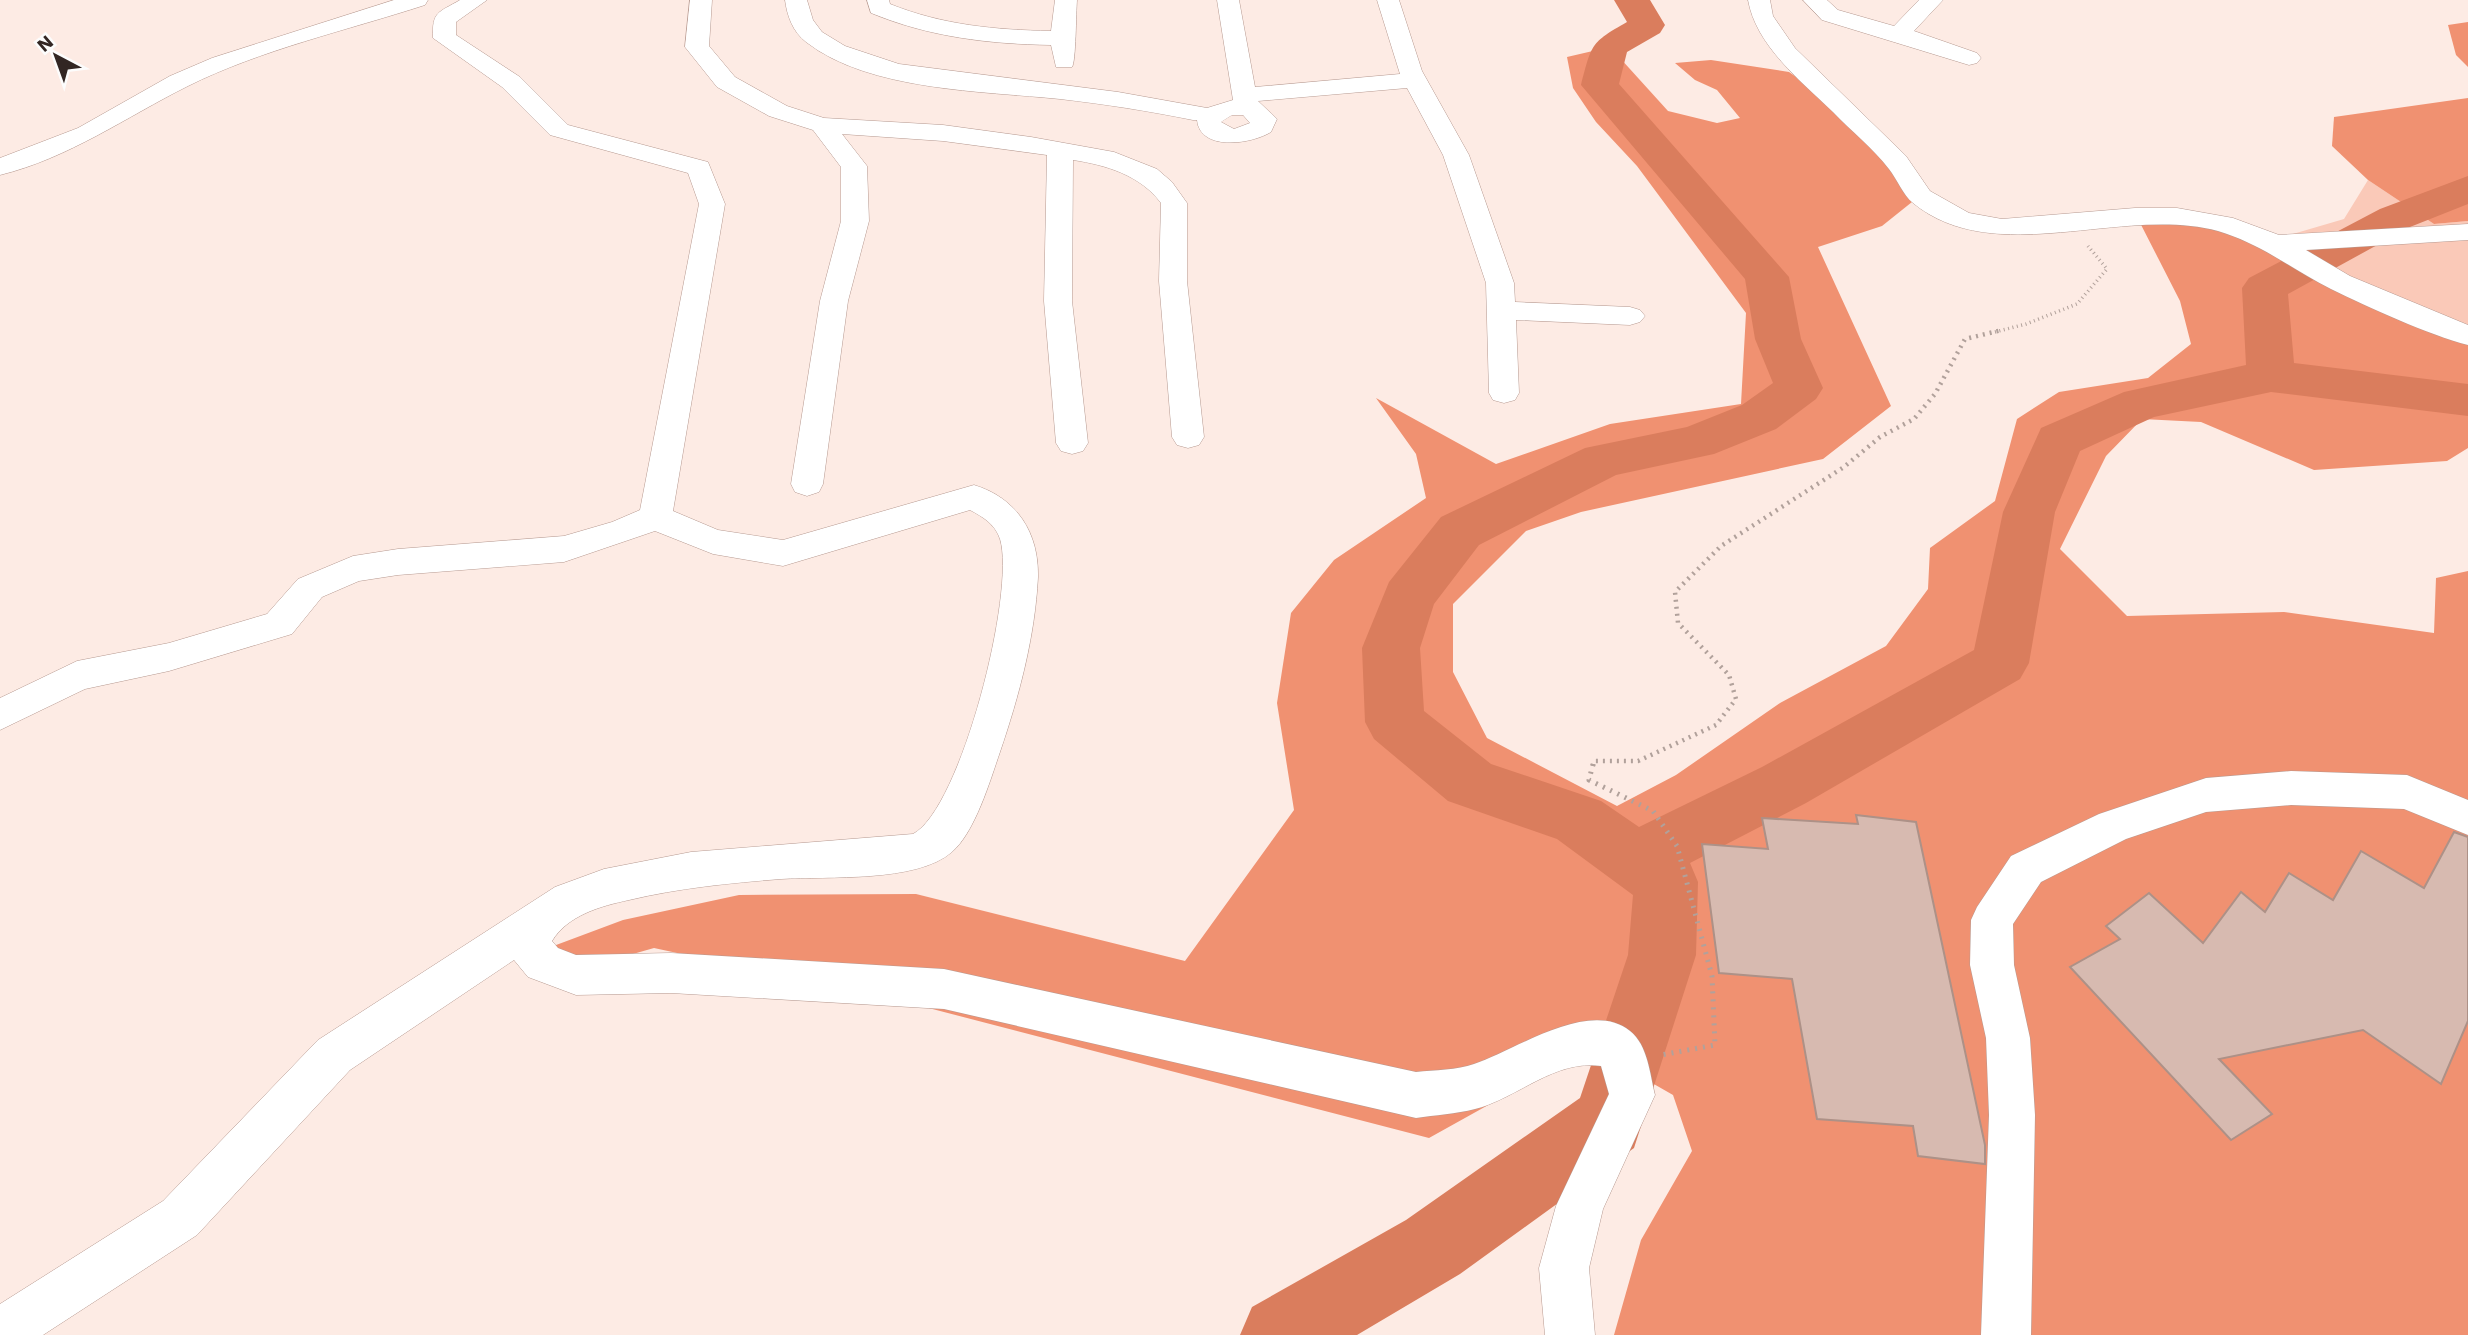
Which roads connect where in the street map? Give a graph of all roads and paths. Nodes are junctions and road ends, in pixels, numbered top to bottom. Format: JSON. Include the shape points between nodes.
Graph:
{"nodes":[{"id":1,"x":417,"y":0,"type":"edge"},
{"id":2,"x":476,"y":0,"type":"edge"},
{"id":3,"x":701,"y":0,"type":"edge"},
{"id":4,"x":796,"y":0,"type":"edge"},
{"id":5,"x":878,"y":0,"type":"edge"},
{"id":6,"x":1066,"y":0,"type":"edge"},
{"id":7,"x":1228,"y":0,"type":"edge"},
{"id":8,"x":1388,"y":0,"type":"edge"},
{"id":9,"x":1759,"y":0,"type":"edge"},
{"id":10,"x":1814,"y":0,"type":"edge"},
{"id":11,"x":1932,"y":0,"type":"edge"},
{"id":12,"x":1899,"y":34,"type":"junction"},
{"id":13,"x":1062,"y":38,"type":"junction"},
{"id":14,"x":1969,"y":58,"type":"dead end"},
{"id":15,"x":1064,"y":66,"type":"dead end"},
{"id":16,"x":1416,"y":80,"type":"junction"},
{"id":17,"x":1246,"y":101,"type":"junction"},
{"id":18,"x":822,"y":125,"type":"junction"},
{"id":19,"x":1060,"y":151,"type":"junction"},
{"id":20,"x":0,"y":167,"type":"edge"},
{"id":21,"x":2068,"y":222,"type":"junction"},
{"id":22,"x":2468,"y":232,"type":"edge"},
{"id":23,"x":2276,"y":243,"type":"junction"},
{"id":24,"x":1501,"y":310,"type":"junction"},
{"id":25,"x":1630,"y":316,"type":"dead end"},
{"id":26,"x":2468,"y":336,"type":"edge"},
{"id":27,"x":1504,"y":393,"type":"dead end"},
{"id":28,"x":1188,"y":437,"type":"dead end"},
{"id":29,"x":1072,"y":443,"type":"dead end"},
{"id":30,"x":807,"y":484,"type":"dead end"},
{"id":31,"x":655,"y":517,"type":"junction"},
{"id":32,"x":0,"y":715,"type":"edge"},
{"id":33,"x":2468,"y":818,"type":"edge"},
{"id":34,"x":545,"y":916,"type":"junction"},
{"id":35,"x":1625,"y":1061,"type":"junction"},
{"id":36,"x":0,"y":1333,"type":"edge"},
{"id":37,"x":1570,"y":1335,"type":"edge"},
{"id":38,"x":2006,"y":1335,"type":"edge"}],
"edges":[{"from":1,"to":20,"type":"street","via":[[220,63],[87,133]]},
{"from":2,"to":31,"type":"street","via":[[444,19],[445,38],[511,82],[559,130],[699,168],[712,204]]},
{"from":3,"to":18,"type":"street","via":[[697,47],[726,82],[778,111]]},
{"from":4,"to":17,"type":"street","via":[[798,17],[813,37],[842,54],[895,71],[1163,106],[1210,116],[1208,123],[1214,131],[1240,136],[1262,127],[1264,119]]},
{"from":5,"to":13,"type":"street","via":[[879,8],[903,19],[1007,38]]},
{"from":6,"to":13,"type":"street"},
{"from":7,"to":17,"type":"street"},
{"from":8,"to":16,"type":"street"},
{"from":9,"to":21,"type":"street","via":[[1762,16],[1787,53],[1897,162],[1920,197],[1961,220],[1980,225]]},
{"from":10,"to":12,"type":"street","via":[[1830,15]]},
{"from":11,"to":12,"type":"street"},
{"from":12,"to":14,"type":"street"},
{"from":13,"to":15,"type":"street"},
{"from":16,"to":17,"type":"street"},
{"from":16,"to":24,"type":"street","via":[[1466,181],[1500,283]]},
{"from":18,"to":19,"type":"street","via":[[943,133]]},
{"from":18,"to":30,"type":"street","via":[[854,166],[855,221],[834,300]]},
{"from":19,"to":28,"type":"street","via":[[1105,157],[1148,175],[1174,203],[1172,281]]},
{"from":19,"to":29,"type":"street","via":[[1058,301]]},
{"from":21,"to":23,"type":"street","via":[[2178,216],[2223,224]]},
{"from":21,"to":35,"type":"path","via":[[2107,269],[2077,304],[2026,324],[1965,339],[1935,394],[1914,419],[1880,437],[1844,467],[1721,546],[1675,592],[1678,622],[1729,675],[1736,699],[1716,725],[1638,761],[1594,761],[1590,780],[1653,811],[1677,846],[1712,976],[1715,1045]]},
{"from":22,"to":23,"type":"street"},
{"from":23,"to":26,"type":"street","via":[[2340,282]]},
{"from":24,"to":25,"type":"street"},
{"from":24,"to":27,"type":"street"},
{"from":31,"to":32,"type":"street","via":[[564,549],[353,569],[310,588],[279,624],[169,657],[77,677]]},
{"from":31,"to":34,"type":"street","via":[[713,541],[783,553],[974,497],[1004,517],[1021,548],[1012,643],[958,813],[940,838],[913,853],[649,876],[585,894]]},
{"from":33,"to":38,"type":"street","via":[[2407,792],[2291,788],[2206,795],[2112,826],[2026,869],[1992,920],[1992,965],[2008,1038],[2012,1115]]},
{"from":34,"to":35,"type":"street","via":[[528,944],[543,963],[576,975],[671,973],[944,989],[1416,1095],[1475,1087],[1555,1050],[1586,1042],[1614,1046]]},
{"from":34,"to":36,"type":"street","via":[[334,1055],[180,1218]]},
{"from":35,"to":37,"type":"street","via":[[1632,1095],[1580,1206],[1564,1268]]}]}
